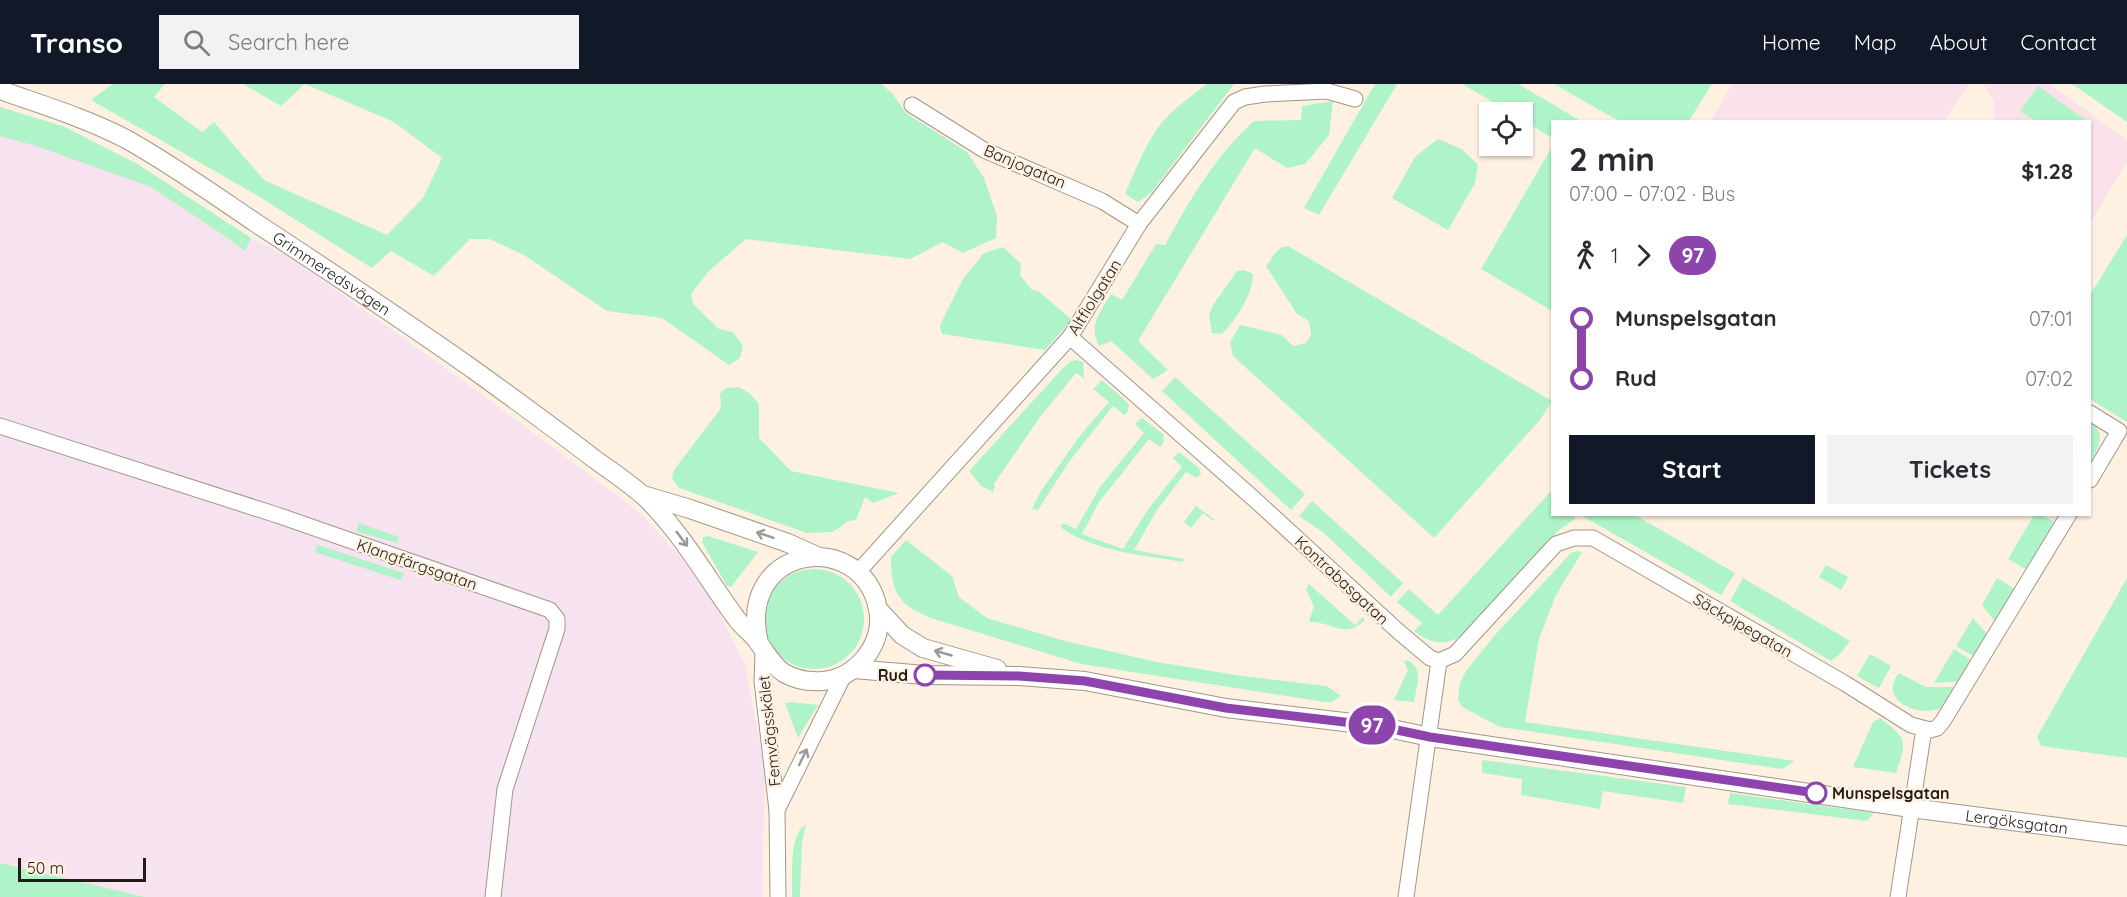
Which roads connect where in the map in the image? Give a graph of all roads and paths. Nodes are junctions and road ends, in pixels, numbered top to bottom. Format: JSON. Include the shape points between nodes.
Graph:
{"nodes":[{"id":1,"x":0,"y":90,"type":"edge"},
{"id":2,"x":1355,"y":99,"type":"dead end"},
{"id":3,"x":912,"y":105,"type":"dead end"},
{"id":4,"x":1140,"y":224,"type":"junction"},
{"id":5,"x":1070,"y":337,"type":"junction"},
{"id":6,"x":2091,"y":414,"type":"edge"},
{"id":7,"x":0,"y":426,"type":"edge"},
{"id":8,"x":2091,"y":478,"type":"edge"},
{"id":9,"x":643,"y":495,"type":"junction"},
{"id":10,"x":2067,"y":516,"type":"edge"},
{"id":11,"x":819,"y":557,"type":"junction"},
{"id":12,"x":858,"y":573,"type":"junction"},
{"id":13,"x":878,"y":609,"type":"junction"},
{"id":14,"x":761,"y":647,"type":"junction"},
{"id":15,"x":1439,"y":662,"type":"junction"},
{"id":16,"x":849,"y":672,"type":"junction"},
{"id":17,"x":1019,"y":676,"type":"junction"},
{"id":18,"x":1924,"y":729,"type":"junction"},
{"id":19,"x":1430,"y":737,"type":"junction"},
{"id":20,"x":1911,"y":808,"type":"junction"},
{"id":21,"x":777,"y":810,"type":"junction"},
{"id":22,"x":2127,"y":836,"type":"edge"},
{"id":23,"x":493,"y":897,"type":"edge"},
{"id":24,"x":778,"y":897,"type":"edge"},
{"id":25,"x":1406,"y":897,"type":"edge"},
{"id":26,"x":1898,"y":897,"type":"edge"}],
"edges":[{"from":1,"to":9,"type":"street","name":"Grimmeredsvägen","via":[[89,122],[165,163],[406,322]]},
{"from":2,"to":4,"type":"street","name":"Altfiolgatan","via":[[1327,91],[1265,94],[1234,102]]},
{"from":3,"to":4,"type":"street","name":"Banjogatan","via":[[984,150],[1094,196]]},
{"from":4,"to":5,"type":"street","name":"Altfiolgatan"},
{"from":5,"to":12,"type":"street","name":"Altfiolgatan"},
{"from":5,"to":15,"type":"street","name":"Kontrabasgatan","via":[[1399,632]]},
{"from":6,"to":8,"type":"street","via":[[2119,431]]},
{"from":7,"to":23,"type":"street","name":"Klangfärgsgatan","via":[[298,522],[550,610],[557,629],[506,789]]},
{"from":11,"to":9,"type":"street","name":"Grimmeredsvägen","one_way":true},
{"from":9,"to":14,"type":"street","name":"Grimmeredsvägen","one_way":true,"via":[[698,559],[737,620]]},
{"from":10,"to":18,"type":"street","via":[[1943,721],[1937,728]]},
{"from":11,"to":12,"type":"street","via":[[840,562]]},
{"from":11,"to":14,"type":"street","via":[[785,566],[761,591],[755,608]]},
{"from":12,"to":13,"type":"street","via":[[871,589]]},
{"from":13,"to":16,"type":"street","via":[[877,636],[864,660]]},
{"from":17,"to":13,"type":"street","name":"Lergöksgatan","one_way":true,"via":[[922,648],[902,635]]},
{"from":14,"to":16,"type":"street","via":[[772,663],[799,679],[830,680]]},
{"from":14,"to":21,"type":"street","name":"Femvägsskälet"},
{"from":15,"to":18,"type":"street","name":"Säckpipegatan","via":[[1455,654],[1556,544],[1574,538],[1593,538],[1911,725]]},
{"from":15,"to":19,"type":"street"},
{"from":16,"to":17,"type":"street","name":"Lergöksgatan"},
{"from":21,"to":16,"type":"street","name":"Femvägsskälet","one_way":true},
{"from":17,"to":19,"type":"street","name":"Lergöksgatan","via":[[1085,681],[1226,708],[1378,726]]},
{"from":18,"to":20,"type":"street"},
{"from":19,"to":20,"type":"street","name":"Lergöksgatan"},
{"from":19,"to":25,"type":"street"},
{"from":20,"to":22,"type":"street","name":"Lergöksgatan"},
{"from":20,"to":26,"type":"street"},
{"from":21,"to":24,"type":"street","name":"Femvägsskälet"}]}
